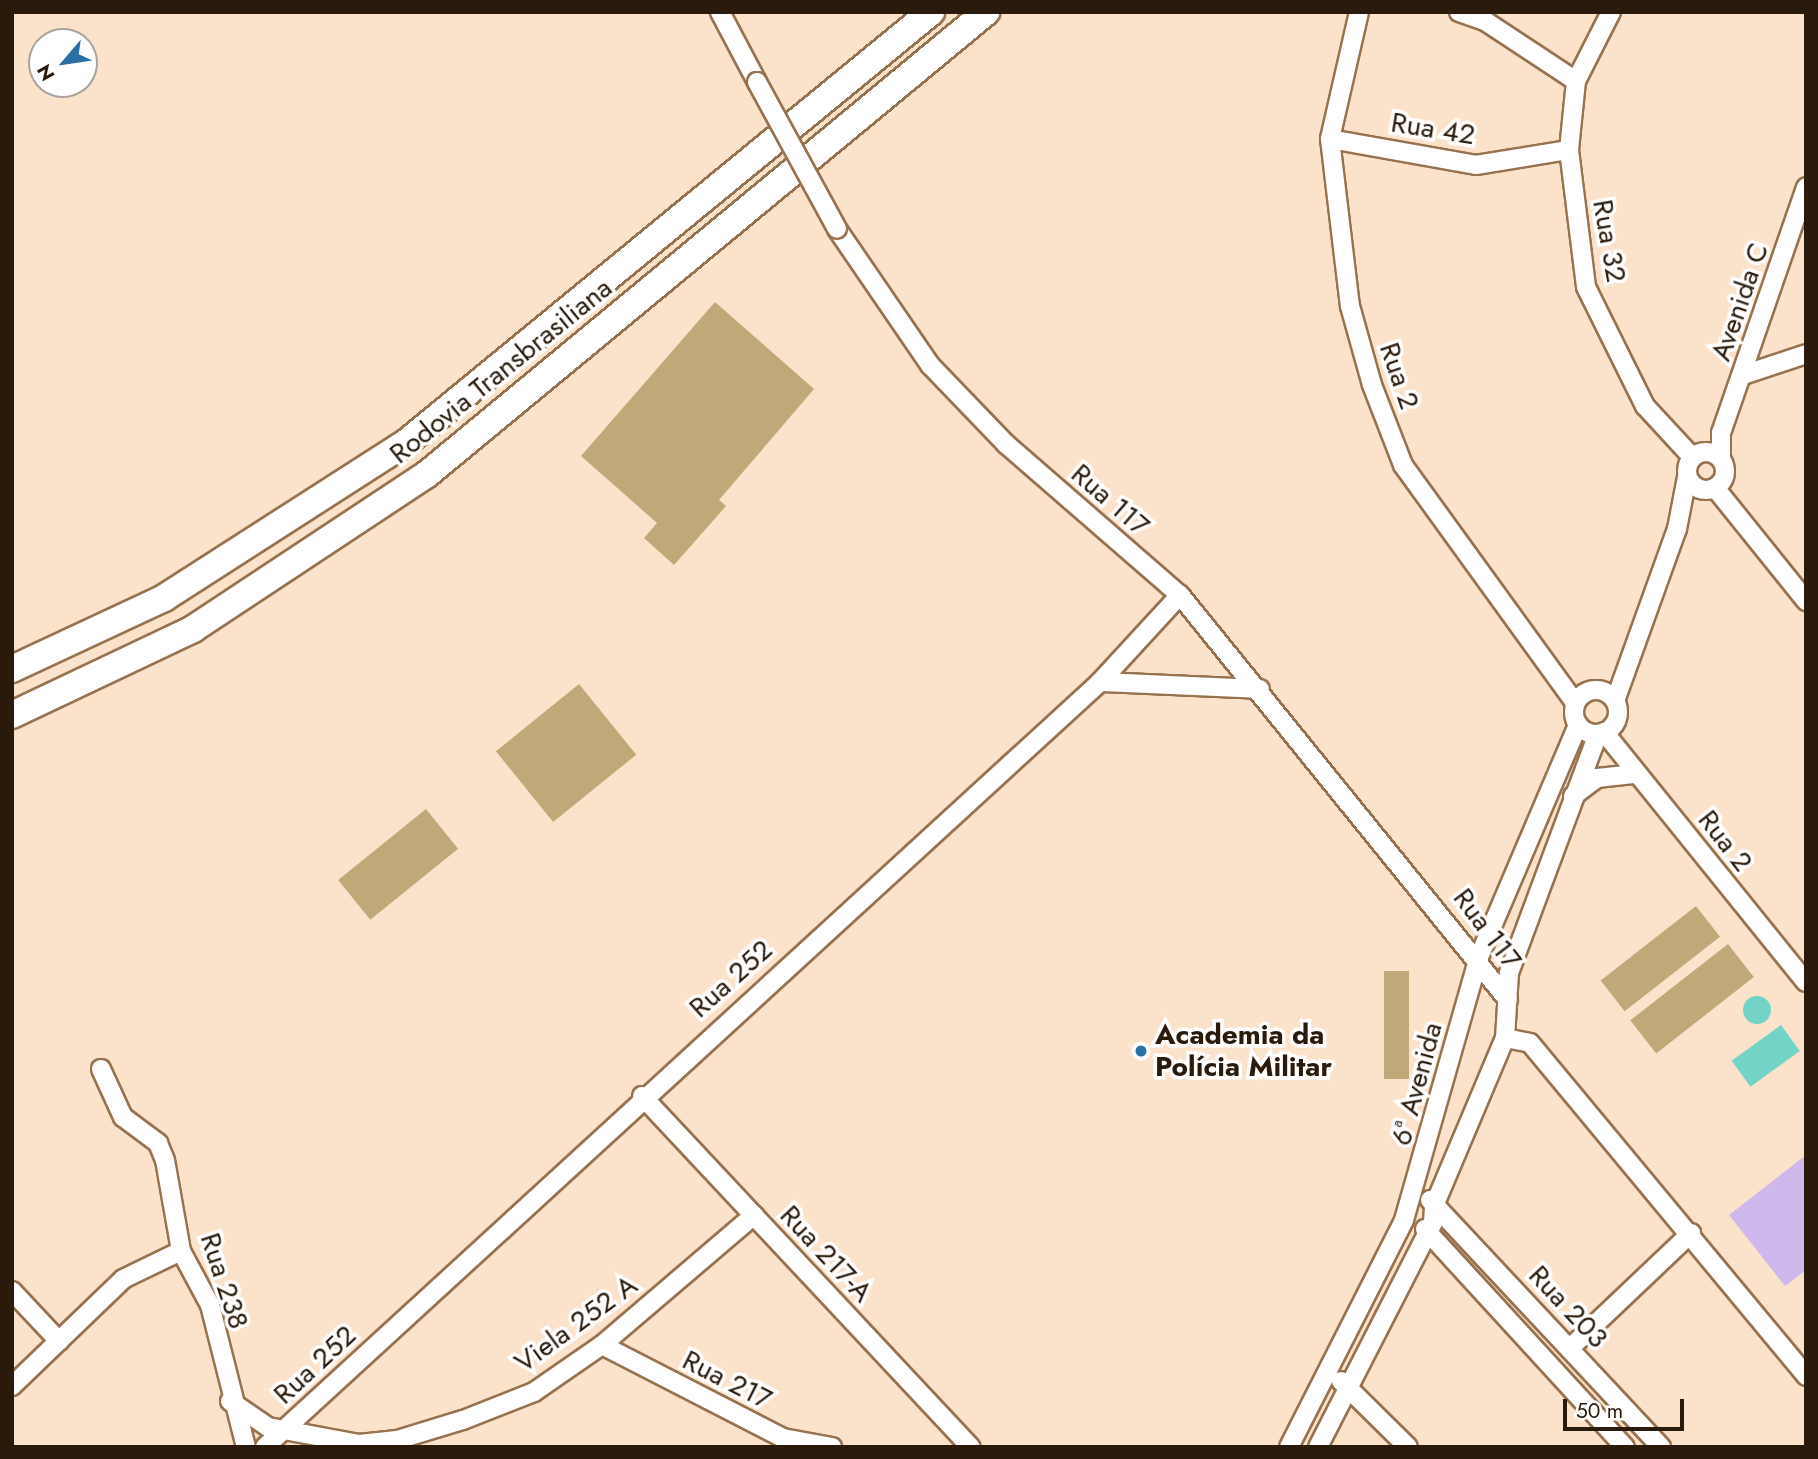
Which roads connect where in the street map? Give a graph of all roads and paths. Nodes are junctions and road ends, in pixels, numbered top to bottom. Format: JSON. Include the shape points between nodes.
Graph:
{"nodes":[{"id":1,"x":720,"y":12,"type":"edge"},
{"id":2,"x":931,"y":12,"type":"edge"},
{"id":3,"x":986,"y":12,"type":"edge"},
{"id":4,"x":1359,"y":12,"type":"edge"},
{"id":5,"x":1459,"y":12,"type":"edge"},
{"id":6,"x":1611,"y":12,"type":"edge"},
{"id":7,"x":1576,"y":81,"type":"junction"},
{"id":8,"x":1331,"y":139,"type":"junction"},
{"id":9,"x":1569,"y":150,"type":"junction"},
{"id":10,"x":1806,"y":187,"type":"edge"},
{"id":11,"x":1806,"y":354,"type":"edge"},
{"id":12,"x":1743,"y":375,"type":"junction"},
{"id":13,"x":1706,"y":456,"type":"junction"},
{"id":14,"x":1687,"y":477,"type":"junction"},
{"id":15,"x":1714,"y":486,"type":"junction"},
{"id":16,"x":1677,"y":529,"type":"junction"},
{"id":17,"x":1180,"y":595,"type":"junction"},
{"id":18,"x":1806,"y":601,"type":"edge"},
{"id":19,"x":1627,"y":666,"type":"junction"},
{"id":20,"x":12,"y":669,"type":"edge"},
{"id":21,"x":1100,"y":682,"type":"junction"},
{"id":22,"x":1261,"y":689,"type":"junction"},
{"id":23,"x":1598,"y":690,"type":"junction"},
{"id":24,"x":1615,"y":701,"type":"junction"},
{"id":25,"x":1575,"y":703,"type":"junction"},
{"id":26,"x":12,"y":715,"type":"edge"},
{"id":27,"x":1578,"y":725,"type":"junction"},
{"id":28,"x":1601,"y":733,"type":"junction"},
{"id":29,"x":1636,"y":774,"type":"junction"},
{"id":30,"x":1573,"y":796,"type":"junction"},
{"id":31,"x":1479,"y":957,"type":"junction"},
{"id":32,"x":1509,"y":973,"type":"junction"},
{"id":33,"x":1806,"y":982,"type":"edge"},
{"id":34,"x":1508,"y":1000,"type":"junction"},
{"id":35,"x":1505,"y":1038,"type":"junction"},
{"id":36,"x":101,"y":1069,"type":"dead end"},
{"id":37,"x":642,"y":1096,"type":"junction"},
{"id":38,"x":1412,"y":1193,"type":"junction"},
{"id":39,"x":1434,"y":1206,"type":"junction"},
{"id":40,"x":754,"y":1215,"type":"junction"},
{"id":41,"x":1404,"y":1220,"type":"junction"},
{"id":42,"x":1425,"y":1229,"type":"junction"},
{"id":43,"x":1691,"y":1233,"type":"junction"},
{"id":44,"x":181,"y":1251,"type":"junction"},
{"id":45,"x":12,"y":1291,"type":"edge"},
{"id":46,"x":58,"y":1341,"type":"junction"},
{"id":47,"x":602,"y":1345,"type":"junction"},
{"id":48,"x":1570,"y":1348,"type":"junction"},
{"id":49,"x":1324,"y":1376,"type":"junction"},
{"id":50,"x":1806,"y":1377,"type":"edge"},
{"id":51,"x":1348,"y":1383,"type":"junction"},
{"id":52,"x":12,"y":1386,"type":"edge"},
{"id":53,"x":230,"y":1401,"type":"junction"},
{"id":54,"x":284,"y":1430,"type":"junction"},
{"id":55,"x":782,"y":1442,"type":"edge"},
{"id":56,"x":246,"y":1447,"type":"edge"},
{"id":57,"x":265,"y":1447,"type":"edge"},
{"id":58,"x":832,"y":1447,"type":"edge"},
{"id":59,"x":971,"y":1447,"type":"edge"},
{"id":60,"x":1289,"y":1447,"type":"edge"},
{"id":61,"x":1318,"y":1447,"type":"edge"},
{"id":62,"x":1408,"y":1447,"type":"edge"},
{"id":63,"x":1625,"y":1447,"type":"edge"},
{"id":64,"x":1661,"y":1447,"type":"edge"}],
"edges":[{"from":1,"to":17,"type":"street","name":"Rua 117","bridge":true,"via":[[837,229],[930,365],[1006,444]]},
{"from":2,"to":20,"type":"highway","name":"Rodovia Transbrasiliana","via":[[407,442],[164,598]]},
{"from":3,"to":26,"type":"highway","name":"Rodovia Transbrasiliana","via":[[426,475],[193,628]]},
{"from":4,"to":8,"type":"street","name":"Rua 2"},
{"from":5,"to":7,"type":"street","via":[[1485,21]]},
{"from":6,"to":7,"type":"street","name":"Rua 32"},
{"from":7,"to":9,"type":"street","name":"Rua 32"},
{"from":8,"to":9,"type":"street","name":"Rua 42","via":[[1476,165]]},
{"from":8,"to":25,"type":"street","name":"Rua 2","via":[[1350,306],[1404,466]]},
{"from":9,"to":13,"type":"street","name":"Rua 32","via":[[1586,287],[1644,406]]},
{"from":10,"to":12,"type":"street","name":"Avenida C"},
{"from":11,"to":12,"type":"street"},
{"from":12,"to":13,"type":"street","name":"Avenida C","via":[[1721,433]]},
{"from":13,"to":14,"type":"street"},
{"from":13,"to":15,"type":"street"},
{"from":14,"to":15,"type":"street"},
{"from":14,"to":16,"type":"street"},
{"from":15,"to":16,"type":"street"},
{"from":15,"to":18,"type":"street"},
{"from":16,"to":19,"type":"street"},
{"from":17,"to":21,"type":"street","name":"Rua 252"},
{"from":17,"to":22,"type":"street","name":"Rua 117"},
{"from":19,"to":23,"type":"street"},
{"from":19,"to":24,"type":"street"},
{"from":21,"to":22,"type":"street"},
{"from":21,"to":37,"type":"street","name":"Rua 252"},
{"from":22,"to":31,"type":"street","name":"Rua 117"},
{"from":23,"to":24,"type":"street"},
{"from":23,"to":25,"type":"street"},
{"from":24,"to":28,"type":"street","via":[[1618,715]]},
{"from":25,"to":27,"type":"street"},
{"from":27,"to":28,"type":"street"},
{"from":27,"to":31,"type":"street","name":"6ª Avenida"},
{"from":28,"to":29,"type":"street","name":"Rua 2"},
{"from":28,"to":30,"type":"street","name":"6ª Avenida"},
{"from":29,"to":30,"type":"street","via":[[1597,778]]},
{"from":29,"to":33,"type":"street","name":"Rua 2"},
{"from":30,"to":32,"type":"street","name":"6ª Avenida"},
{"from":31,"to":32,"type":"street"},
{"from":31,"to":34,"type":"street","name":"Rua 117"},
{"from":31,"to":38,"type":"street","name":"6ª Avenida"},
{"from":32,"to":34,"type":"street","name":"6ª Avenida"},
{"from":34,"to":35,"type":"street","name":"6ª Avenida"},
{"from":35,"to":39,"type":"street","name":"6ª Avenida"},
{"from":35,"to":43,"type":"street","via":[[1530,1043]]},
{"from":36,"to":44,"type":"street","name":"Rua 238","via":[[123,1117],[158,1143]]},
{"from":37,"to":40,"type":"street","name":"Rua 217-A"},
{"from":37,"to":54,"type":"street","name":"Rua 252"},
{"from":38,"to":39,"type":"street","name":"Rua 203","via":[[1424,1194]]},
{"from":38,"to":41,"type":"street","name":"6ª Avenida"},
{"from":39,"to":42,"type":"street","name":"6ª Avenida","via":[[1433,1222]]},
{"from":39,"to":48,"type":"street","name":"Rua 203"},
{"from":40,"to":47,"type":"street","name":"Viela 252 A"},
{"from":40,"to":59,"type":"street","name":"Rua 217-A"},
{"from":41,"to":42,"type":"street"},
{"from":41,"to":49,"type":"street","name":"6ª Avenida"},
{"from":42,"to":51,"type":"street","name":"6ª Avenida"},
{"from":42,"to":63,"type":"street","name":"Rua 203"},
{"from":43,"to":48,"type":"street"},
{"from":43,"to":50,"type":"street"},
{"from":44,"to":46,"type":"street","via":[[123,1279]]},
{"from":44,"to":53,"type":"street","name":"Rua 238","via":[[210,1305]]},
{"from":45,"to":46,"type":"street"},
{"from":46,"to":52,"type":"street"},
{"from":47,"to":54,"type":"street","name":"Viela 252 A","via":[[534,1392],[397,1440],[359,1444]]},
{"from":47,"to":55,"type":"street","name":"Rua 217"},
{"from":48,"to":64,"type":"street","name":"Rua 203"},
{"from":49,"to":51,"type":"street"},
{"from":49,"to":60,"type":"street","name":"6ª Avenida"},
{"from":51,"to":61,"type":"street","name":"6ª Avenida"},
{"from":51,"to":62,"type":"street"},
{"from":53,"to":54,"type":"street","name":"Rua 252","via":[[256,1422]]},
{"from":53,"to":56,"type":"street","name":"Rua 238"},
{"from":54,"to":57,"type":"street","name":"Rua 252"},
{"from":55,"to":58,"type":"street","name":"Rua 217"}]}
